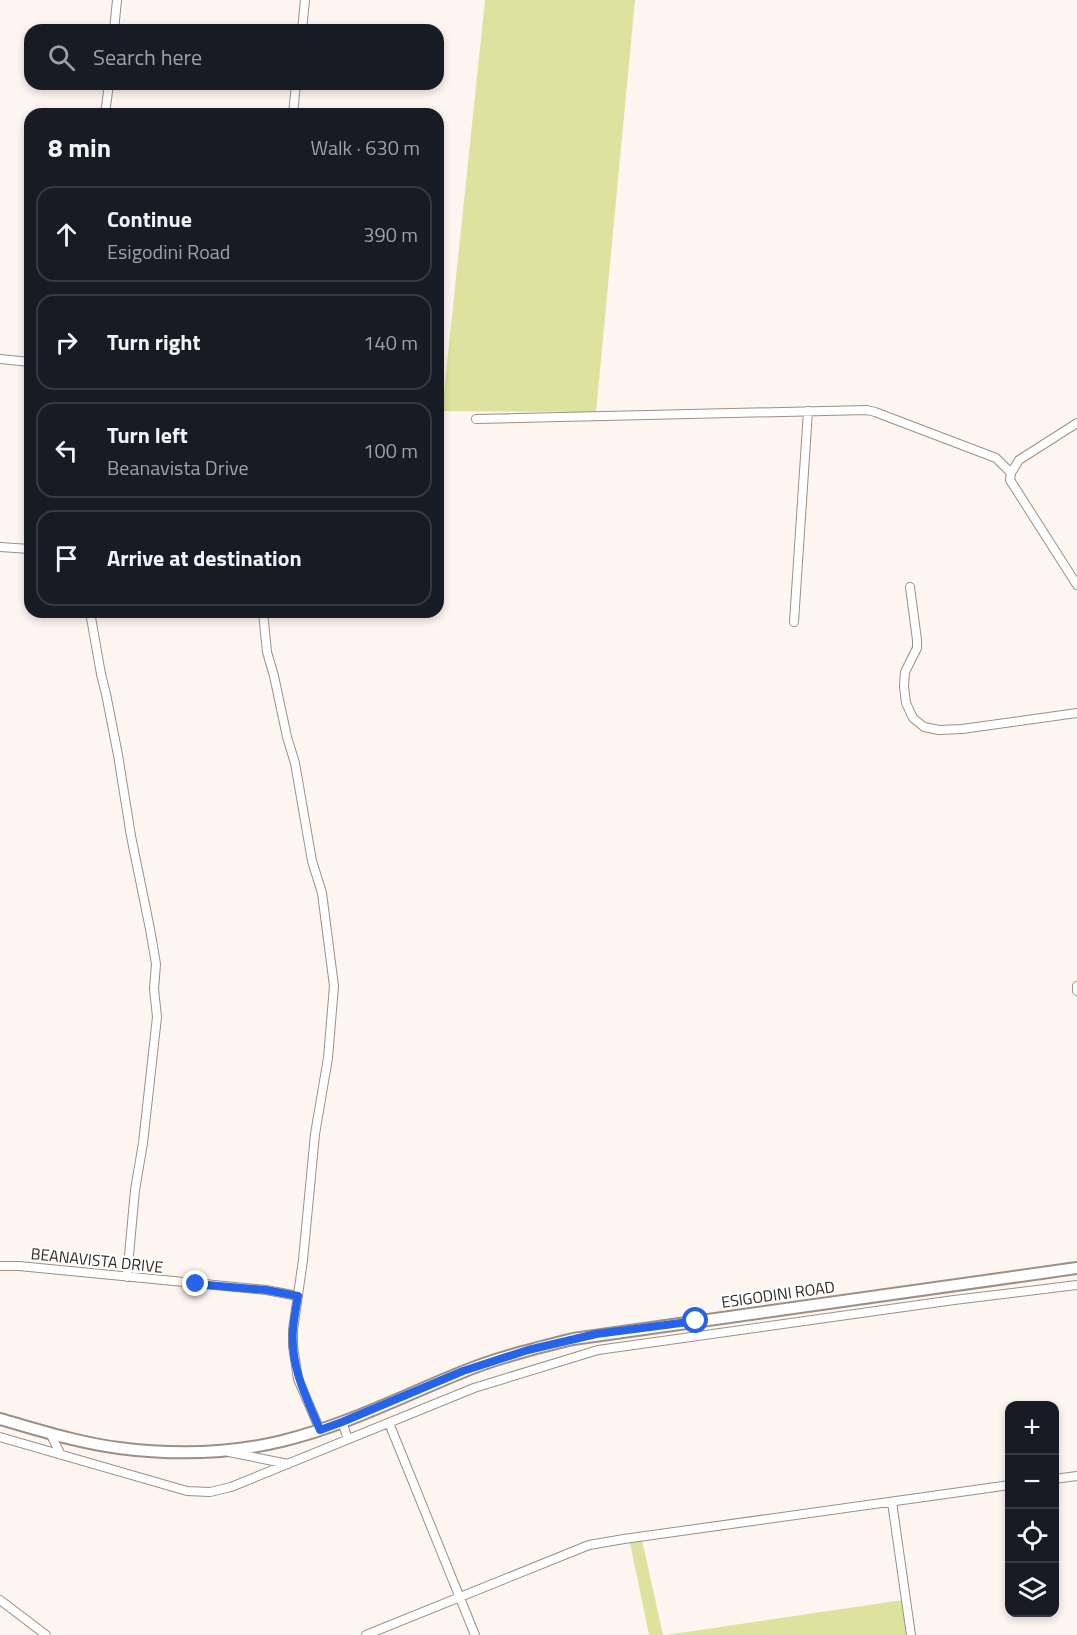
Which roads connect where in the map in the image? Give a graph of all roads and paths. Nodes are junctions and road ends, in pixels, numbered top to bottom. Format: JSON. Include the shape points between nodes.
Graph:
{"nodes":[{"id":1,"x":117,"y":0,"type":"edge"},
{"id":2,"x":305,"y":0,"type":"edge"},
{"id":3,"x":115,"y":24,"type":"edge"},
{"id":4,"x":303,"y":24,"type":"edge"},
{"id":5,"x":108,"y":90,"type":"edge"},
{"id":6,"x":295,"y":90,"type":"edge"},
{"id":7,"x":106,"y":108,"type":"edge"},
{"id":8,"x":294,"y":108,"type":"edge"},
{"id":9,"x":0,"y":359,"type":"edge"},
{"id":10,"x":24,"y":361,"type":"edge"},
{"id":11,"x":808,"y":411,"type":"junction"},
{"id":12,"x":476,"y":419,"type":"dead end"},
{"id":13,"x":1077,"y":423,"type":"edge"},
{"id":14,"x":1011,"y":473,"type":"junction"},
{"id":15,"x":0,"y":547,"type":"edge"},
{"id":16,"x":24,"y":549,"type":"edge"},
{"id":17,"x":1077,"y":585,"type":"edge"},
{"id":18,"x":910,"y":587,"type":"dead end"},
{"id":19,"x":91,"y":618,"type":"edge"},
{"id":20,"x":264,"y":618,"type":"edge"},
{"id":21,"x":794,"y":622,"type":"dead end"},
{"id":22,"x":1077,"y":713,"type":"edge"},
{"id":23,"x":1077,"y":986,"type":"edge"},
{"id":24,"x":1077,"y":991,"type":"edge"},
{"id":25,"x":0,"y":1266,"type":"edge"},
{"id":26,"x":1077,"y":1268,"type":"edge"},
{"id":27,"x":127,"y":1277,"type":"junction"},
{"id":28,"x":1077,"y":1286,"type":"edge"},
{"id":29,"x":298,"y":1296,"type":"junction"},
{"id":30,"x":716,"y":1318,"type":"junction"},
{"id":31,"x":718,"y":1333,"type":"junction"},
{"id":32,"x":0,"y":1419,"type":"edge"},
{"id":33,"x":342,"y":1422,"type":"junction"},
{"id":34,"x":389,"y":1423,"type":"junction"},
{"id":35,"x":320,"y":1430,"type":"junction"},
{"id":36,"x":50,"y":1433,"type":"junction"},
{"id":37,"x":0,"y":1437,"type":"edge"},
{"id":38,"x":348,"y":1439,"type":"junction"},
{"id":39,"x":222,"y":1451,"type":"junction"},
{"id":40,"x":61,"y":1455,"type":"junction"},
{"id":41,"x":288,"y":1464,"type":"junction"},
{"id":42,"x":1077,"y":1476,"type":"edge"},
{"id":43,"x":1059,"y":1478,"type":"edge"},
{"id":44,"x":1005,"y":1486,"type":"edge"},
{"id":45,"x":892,"y":1502,"type":"junction"},
{"id":46,"x":460,"y":1597,"type":"junction"},
{"id":47,"x":0,"y":1600,"type":"edge"},
{"id":48,"x":46,"y":1635,"type":"edge"},
{"id":49,"x":366,"y":1635,"type":"edge"},
{"id":50,"x":475,"y":1635,"type":"edge"},
{"id":51,"x":911,"y":1635,"type":"edge"}],
"edges":[{"from":1,"to":3,"type":"street"},
{"from":2,"to":4,"type":"street"},
{"from":5,"to":7,"type":"street"},
{"from":6,"to":8,"type":"street"},
{"from":9,"to":10,"type":"street"},
{"from":11,"to":12,"type":"street"},
{"from":11,"to":14,"type":"street","via":[[875,412],[996,458]]},
{"from":11,"to":21,"type":"street"},
{"from":13,"to":14,"type":"street","via":[[1019,460]]},
{"from":14,"to":17,"type":"street","via":[[1010,480]]},
{"from":15,"to":16,"type":"street"},
{"from":18,"to":22,"type":"street","via":[[917,648],[905,672],[904,686],[913,718],[924,727],[962,729]]},
{"from":19,"to":27,"type":"street","via":[[156,964],[157,1017]]},
{"from":20,"to":29,"type":"street","via":[[267,652],[295,763],[313,868],[322,893],[334,986]]},
{"from":23,"to":24,"type":"street"},
{"from":25,"to":27,"type":"street","name":"BEANAVISTA DRIVE"},
{"from":26,"to":30,"type":"main road","name":"ESIGODINI ROAD"},
{"from":27,"to":29,"type":"street","name":"BEANAVISTA DRIVE"},
{"from":28,"to":31,"type":"street"},
{"from":29,"to":35,"type":"street","via":[[293,1330],[295,1363]]},
{"from":30,"to":31,"type":"street"},
{"from":30,"to":33,"type":"main road","name":"ESIGODINI ROAD","via":[[596,1334],[528,1350],[463,1371]]},
{"from":31,"to":34,"type":"street","via":[[582,1354],[474,1388]]},
{"from":32,"to":36,"type":"main road","name":"ESIGODINI ROAD"},
{"from":33,"to":35,"type":"main road","name":"ESIGODINI ROAD"},
{"from":33,"to":38,"type":"street"},
{"from":34,"to":38,"type":"street"},
{"from":34,"to":46,"type":"street"},
{"from":35,"to":39,"type":"main road","name":"ESIGODINI ROAD"},
{"from":36,"to":39,"type":"main road","name":"ESIGODINI ROAD","via":[[118,1448]]},
{"from":36,"to":40,"type":"street"},
{"from":37,"to":40,"type":"street"},
{"from":38,"to":41,"type":"street"},
{"from":39,"to":41,"type":"street"},
{"from":40,"to":41,"type":"street","via":[[200,1493],[231,1487]]},
{"from":42,"to":43,"type":"street"},
{"from":44,"to":45,"type":"street"},
{"from":45,"to":46,"type":"street","via":[[595,1544]]},
{"from":45,"to":51,"type":"street"},
{"from":46,"to":49,"type":"street"},
{"from":46,"to":50,"type":"street"},
{"from":47,"to":48,"type":"street"}]}
